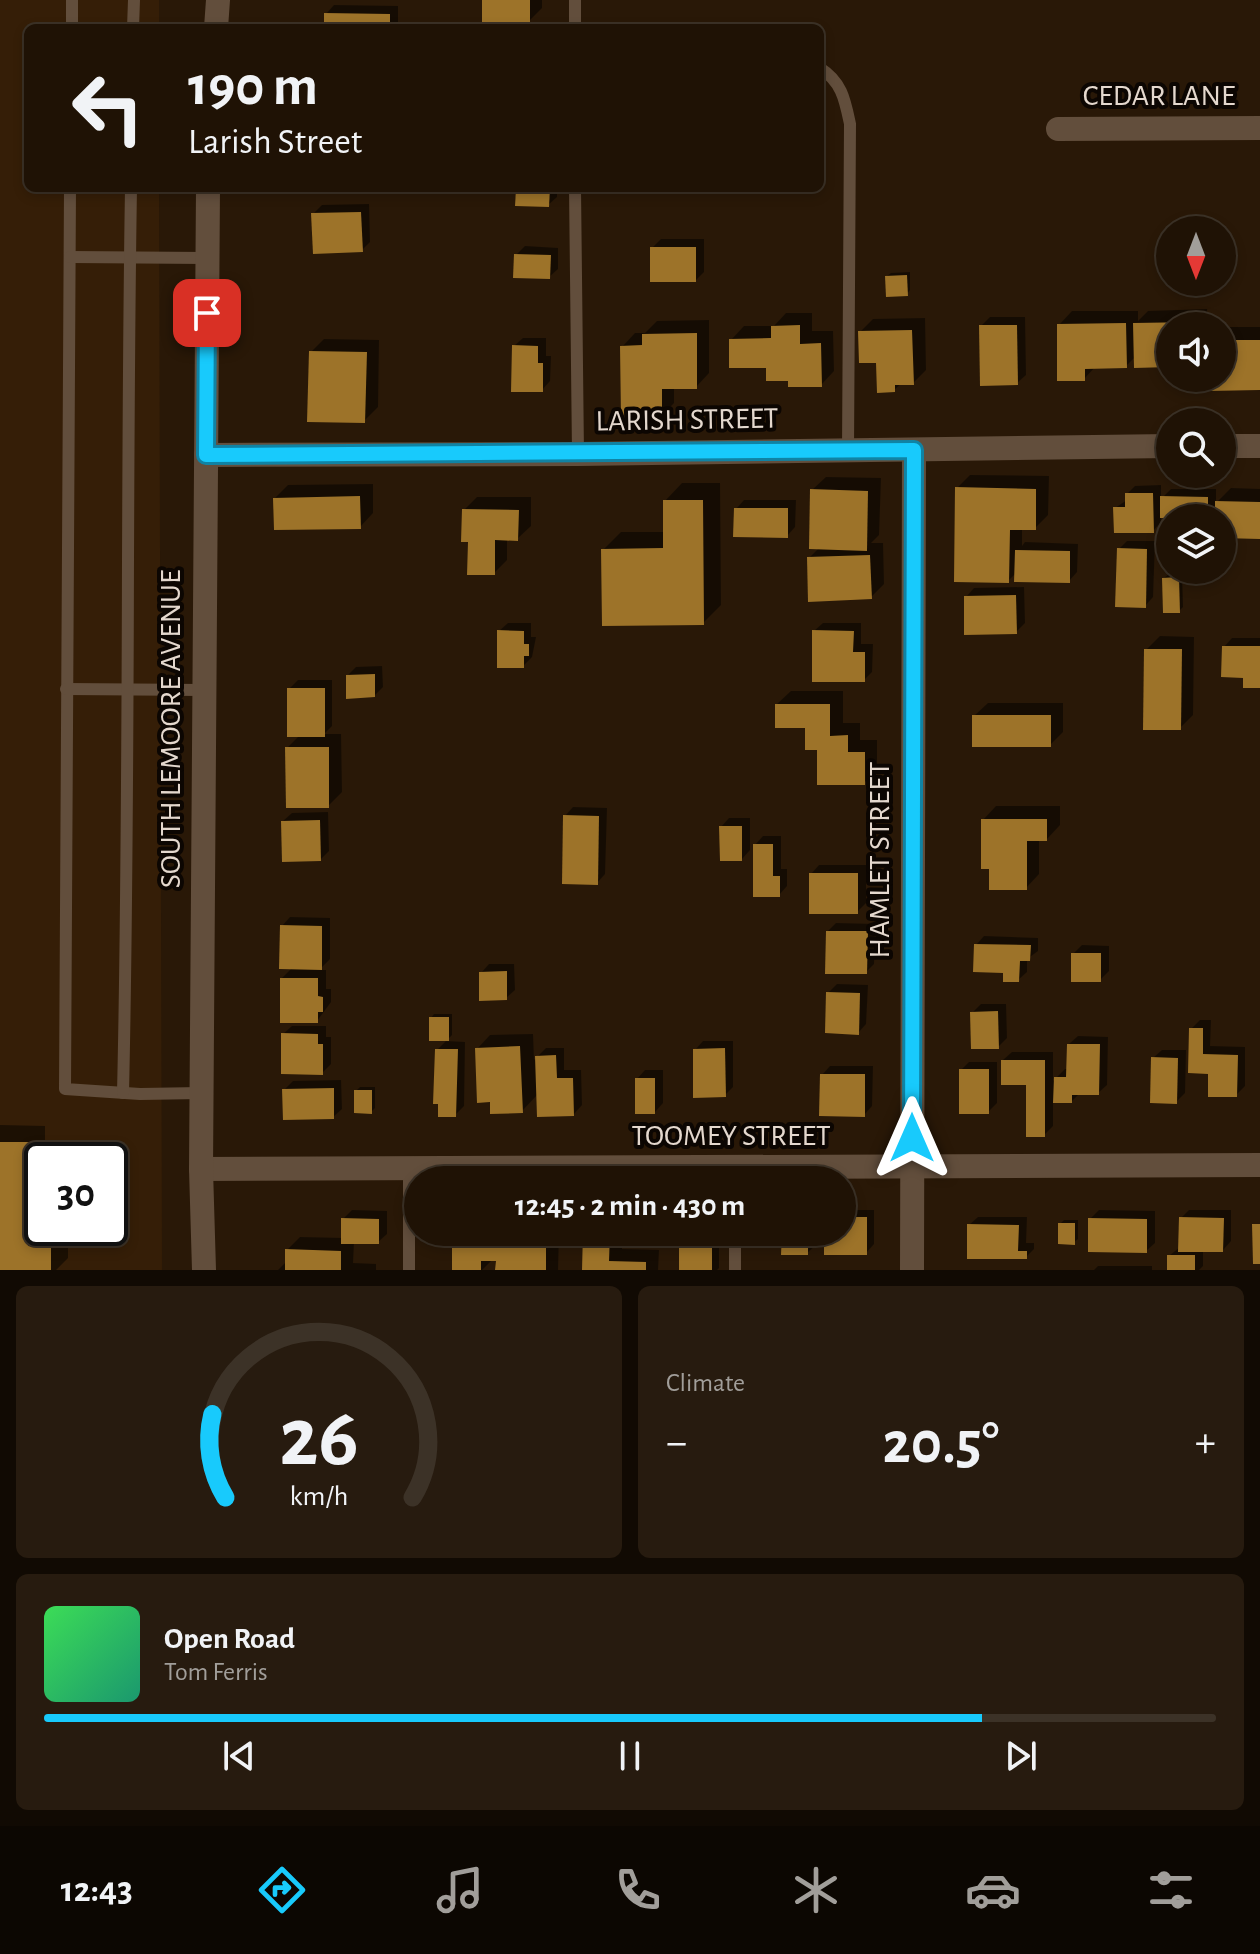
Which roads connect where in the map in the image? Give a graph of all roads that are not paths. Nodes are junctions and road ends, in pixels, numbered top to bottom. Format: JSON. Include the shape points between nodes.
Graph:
{"nodes":[{"id":1,"x":72,"y":0,"type":"edge"},
{"id":2,"x":134,"y":0,"type":"edge"},
{"id":3,"x":218,"y":0,"type":"edge"},
{"id":4,"x":575,"y":0,"type":"edge"},
{"id":5,"x":72,"y":24,"type":"edge"},
{"id":6,"x":133,"y":24,"type":"edge"},
{"id":7,"x":216,"y":24,"type":"edge"},
{"id":8,"x":575,"y":24,"type":"edge"},
{"id":9,"x":824,"y":70,"type":"edge"},
{"id":10,"x":1260,"y":128,"type":"edge"},
{"id":11,"x":1058,"y":129,"type":"dead end"},
{"id":12,"x":70,"y":192,"type":"edge"},
{"id":13,"x":131,"y":192,"type":"edge"},
{"id":14,"x":208,"y":192,"type":"edge"},
{"id":15,"x":575,"y":192,"type":"edge"},
{"id":16,"x":70,"y":257,"type":"junction"},
{"id":17,"x":130,"y":257,"type":"junction"},
{"id":18,"x":207,"y":258,"type":"junction"},
{"id":19,"x":1156,"y":446,"type":"edge"},
{"id":20,"x":1236,"y":446,"type":"edge"},
{"id":21,"x":1260,"y":446,"type":"edge"},
{"id":22,"x":848,"y":450,"type":"junction"},
{"id":23,"x":914,"y":450,"type":"junction"},
{"id":24,"x":578,"y":454,"type":"junction"},
{"id":25,"x":206,"y":455,"type":"junction"},
{"id":26,"x":66,"y":689,"type":"junction"},
{"id":27,"x":127,"y":690,"type":"junction"},
{"id":28,"x":203,"y":690,"type":"junction"},
{"id":29,"x":123,"y":1093,"type":"junction"},
{"id":30,"x":201,"y":1093,"type":"junction"},
{"id":31,"x":1260,"y":1165,"type":"edge"},
{"id":32,"x":404,"y":1167,"type":"edge"},
{"id":33,"x":912,"y":1168,"type":"junction"},
{"id":34,"x":201,"y":1169,"type":"junction"},
{"id":35,"x":856,"y":1170,"type":"edge"},
{"id":36,"x":409,"y":1246,"type":"edge"},
{"id":37,"x":735,"y":1246,"type":"edge"},
{"id":38,"x":204,"y":1270,"type":"edge"},
{"id":39,"x":409,"y":1270,"type":"edge"},
{"id":40,"x":735,"y":1270,"type":"edge"},
{"id":41,"x":912,"y":1270,"type":"edge"}],
"edges":[{"from":1,"to":5,"type":"lane"},
{"from":2,"to":6,"type":"lane"},
{"from":3,"to":7,"type":"street"},
{"from":4,"to":8,"type":"lane"},
{"from":9,"to":22,"type":"lane","via":[[844,95],[850,124]]},
{"from":10,"to":11,"type":"street","name":"CEDAR LANE"},
{"from":12,"to":16,"type":"lane"},
{"from":13,"to":17,"type":"lane"},
{"from":14,"to":18,"type":"street","name":"SOUTH LEMOORE AVENUE"},
{"from":15,"to":24,"type":"lane"},
{"from":16,"to":17,"type":"lane"},
{"from":16,"to":26,"type":"lane"},
{"from":17,"to":18,"type":"lane"},
{"from":17,"to":27,"type":"lane"},
{"from":18,"to":25,"type":"street","name":"SOUTH LEMOORE AVENUE"},
{"from":19,"to":23,"type":"street","name":"LARISH STREET"},
{"from":20,"to":21,"type":"street"},
{"from":22,"to":23,"type":"street","name":"LARISH STREET"},
{"from":22,"to":24,"type":"street","name":"LARISH STREET"},
{"from":23,"to":33,"type":"street","name":"HAMLET STREET"},
{"from":24,"to":25,"type":"street","name":"LARISH STREET"},
{"from":25,"to":28,"type":"street","name":"SOUTH LEMOORE AVENUE"},
{"from":26,"to":27,"type":"lane"},
{"from":26,"to":29,"type":"lane","via":[[65,1089]]},
{"from":27,"to":28,"type":"lane"},
{"from":27,"to":29,"type":"lane"},
{"from":28,"to":30,"type":"street","name":"SOUTH LEMOORE AVENUE"},
{"from":29,"to":30,"type":"lane"},
{"from":30,"to":34,"type":"street","name":"SOUTH LEMOORE AVENUE"},
{"from":31,"to":33,"type":"street","name":"TOOMEY STREET"},
{"from":32,"to":34,"type":"street","name":"TOOMEY STREET"},
{"from":33,"to":35,"type":"street","name":"TOOMEY STREET"},
{"from":33,"to":41,"type":"street","name":"HAMLET STREET"},
{"from":34,"to":38,"type":"street","name":"SOUTH LEMOORE AVENUE"},
{"from":36,"to":39,"type":"lane"},
{"from":37,"to":40,"type":"lane"}]}
